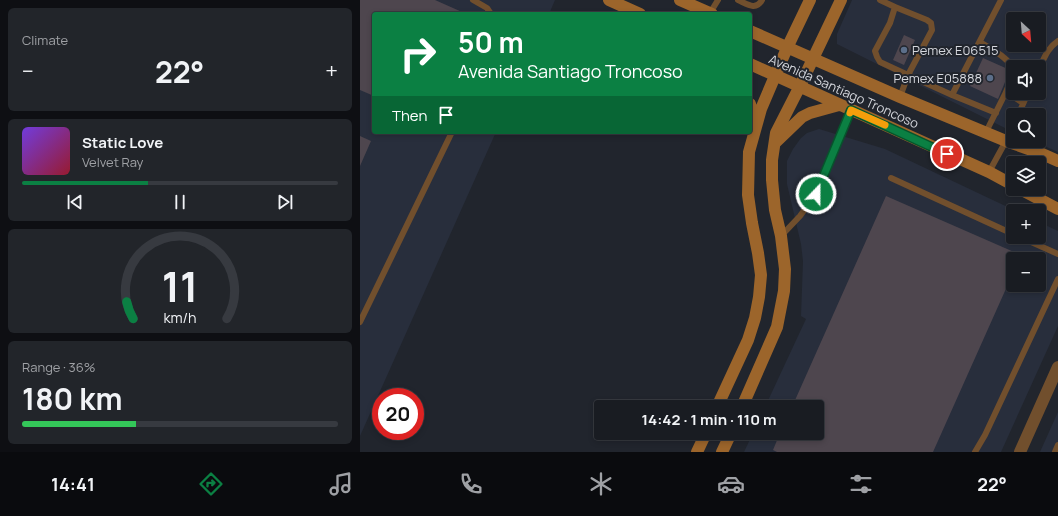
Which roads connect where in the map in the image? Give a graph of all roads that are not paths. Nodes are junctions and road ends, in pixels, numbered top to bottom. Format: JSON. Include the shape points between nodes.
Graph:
{"nodes":[{"id":1,"x":473,"y":0,"type":"edge"},
{"id":2,"x":609,"y":0,"type":"edge"},
{"id":3,"x":680,"y":0,"type":"edge"},
{"id":4,"x":718,"y":0,"type":"edge"},
{"id":5,"x":740,"y":0,"type":"edge"},
{"id":6,"x":762,"y":0,"type":"edge"},
{"id":7,"x":810,"y":0,"type":"edge"},
{"id":8,"x":841,"y":0,"type":"edge"},
{"id":9,"x":880,"y":0,"type":"edge"},
{"id":10,"x":1001,"y":0,"type":"edge"},
{"id":11,"x":896,"y":7,"type":"junction"},
{"id":12,"x":490,"y":12,"type":"edge"},
{"id":13,"x":636,"y":12,"type":"edge"},
{"id":14,"x":707,"y":12,"type":"edge"},
{"id":15,"x":712,"y":12,"type":"edge"},
{"id":16,"x":752,"y":32,"type":"edge"},
{"id":17,"x":1058,"y":41,"type":"edge"},
{"id":18,"x":980,"y":42,"type":"junction"},
{"id":19,"x":787,"y":48,"type":"junction"},
{"id":20,"x":812,"y":59,"type":"junction"},
{"id":21,"x":1007,"y":60,"type":"edge"},
{"id":22,"x":1043,"y":60,"type":"edge"},
{"id":23,"x":752,"y":65,"type":"edge"},
{"id":24,"x":908,"y":75,"type":"junction"},
{"id":25,"x":775,"y":76,"type":"junction"},
{"id":26,"x":800,"y":86,"type":"junction"},
{"id":27,"x":1006,"y":92,"type":"edge"},
{"id":28,"x":952,"y":95,"type":"junction"},
{"id":29,"x":900,"y":97,"type":"junction"},
{"id":30,"x":1020,"y":100,"type":"edge"},
{"id":31,"x":1024,"y":102,"type":"joint"},
{"id":32,"x":839,"y":105,"type":"junction"},
{"id":33,"x":1021,"y":108,"type":"edge"},
{"id":34,"x":851,"y":110,"type":"junction"},
{"id":35,"x":752,"y":112,"type":"edge"},
{"id":36,"x":996,"y":113,"type":"junction"},
{"id":37,"x":754,"y":132,"type":"junction"},
{"id":38,"x":986,"y":132,"type":"junction"},
{"id":39,"x":451,"y":134,"type":"edge"},
{"id":40,"x":1006,"y":141,"type":"joint"},
{"id":41,"x":775,"y":142,"type":"junction"},
{"id":42,"x":1026,"y":148,"type":"edge"},
{"id":43,"x":1058,"y":162,"type":"edge"},
{"id":44,"x":988,"y":172,"type":"junction"},
{"id":45,"x":891,"y":178,"type":"dead end"},
{"id":46,"x":1006,"y":181,"type":"edge"},
{"id":47,"x":1033,"y":196,"type":"edge"},
{"id":48,"x":1058,"y":209,"type":"edge"},
{"id":49,"x":1006,"y":231,"type":"edge"},
{"id":50,"x":782,"y":236,"type":"junction"},
{"id":51,"x":1036,"y":244,"type":"edge"},
{"id":52,"x":1058,"y":254,"type":"edge"},
{"id":53,"x":1058,"y":279,"type":"edge"},
{"id":54,"x":360,"y":322,"type":"edge"},
{"id":55,"x":1058,"y":367,"type":"edge"},
{"id":56,"x":721,"y":400,"type":"edge"},
{"id":57,"x":745,"y":400,"type":"edge"},
{"id":58,"x":703,"y":440,"type":"edge"},
{"id":59,"x":728,"y":440,"type":"edge"},
{"id":60,"x":1058,"y":445,"type":"edge"},
{"id":61,"x":697,"y":452,"type":"edge"},
{"id":62,"x":722,"y":452,"type":"edge"},
{"id":63,"x":975,"y":452,"type":"edge"},
{"id":64,"x":1020,"y":452,"type":"edge"},
{"id":65,"x":1055,"y":452,"type":"edge"}],
"edges":[{"from":1,"to":12,"type":"lane"},
{"from":2,"to":13,"type":"main road"},
{"from":3,"to":14,"type":"main road"},
{"from":4,"to":15,"type":"lane"},
{"from":5,"to":6,"type":"lane","via":[[757,6]]},
{"from":7,"to":19,"type":"main road"},
{"from":8,"to":20,"type":"main road"},
{"from":9,"to":11,"type":"lane"},
{"from":10,"to":18,"type":"lane"},
{"from":11,"to":24,"type":"lane","via":[[875,54],[880,62]]},
{"from":11,"to":24,"type":"lane","via":[[931,23],[932,30]]},
{"from":16,"to":19,"type":"main road","name":"Avenida Santiago Troncoso"},
{"from":17,"to":22,"type":"lane","via":[[1048,50]]},
{"from":18,"to":21,"type":"lane"},
{"from":18,"to":28,"type":"lane"},
{"from":19,"to":20,"type":"main road","name":"Avenida Santiago Troncoso"},
{"from":19,"to":25,"type":"main road"},
{"from":20,"to":26,"type":"main road"},
{"from":20,"to":29,"type":"main road","name":"Avenida Santiago Troncoso"},
{"from":23,"to":25,"type":"main road","name":"Avenida Santiago Troncoso"},
{"from":24,"to":28,"type":"lane"},
{"from":24,"to":29,"type":"lane"},
{"from":25,"to":26,"type":"main road","name":"Avenida Santiago Troncoso"},
{"from":25,"to":37,"type":"main road"},
{"from":26,"to":32,"type":"main road","name":"Avenida Santiago Troncoso"},
{"from":26,"to":41,"type":"main road","via":[[776,133]]},
{"from":27,"to":36,"type":"lane"},
{"from":28,"to":36,"type":"lane"},
{"from":29,"to":38,"type":"main road","name":"Avenida Santiago Troncoso"},
{"from":30,"to":31,"type":"lane"},
{"from":31,"to":33,"type":"lane"},
{"from":32,"to":34,"type":"main road","name":"Avenida Santiago Troncoso"},
{"from":32,"to":41,"type":"main road","via":[[802,117]]},
{"from":34,"to":44,"type":"main road","name":"Avenida Santiago Troncoso"},
{"from":34,"to":50,"type":"lane","via":[[816,194]]},
{"from":35,"to":37,"type":"main road"},
{"from":36,"to":38,"type":"lane"},
{"from":37,"to":56,"type":"main road","via":[[749,152],[748,195],[761,275],[759,297],[748,340]]},
{"from":38,"to":40,"type":"main road","name":"Avenida Santiago Troncoso"},
{"from":39,"to":54,"type":"lane"},
{"from":40,"to":44,"type":"lane"},
{"from":41,"to":50,"type":"main road","via":[[772,180],[775,210]]},
{"from":42,"to":43,"type":"main road","name":"Avenida Santiago Troncoso"},
{"from":44,"to":46,"type":"main road","name":"Avenida Santiago Troncoso"},
{"from":45,"to":49,"type":"lane"},
{"from":47,"to":48,"type":"main road"},
{"from":50,"to":57,"type":"main road","via":[[784,291],[777,327]]},
{"from":51,"to":52,"type":"lane"},
{"from":53,"to":63,"type":"lane"},
{"from":55,"to":64,"type":"street"},
{"from":58,"to":61,"type":"main road"},
{"from":59,"to":62,"type":"main road"},
{"from":60,"to":65,"type":"lane"}]}
